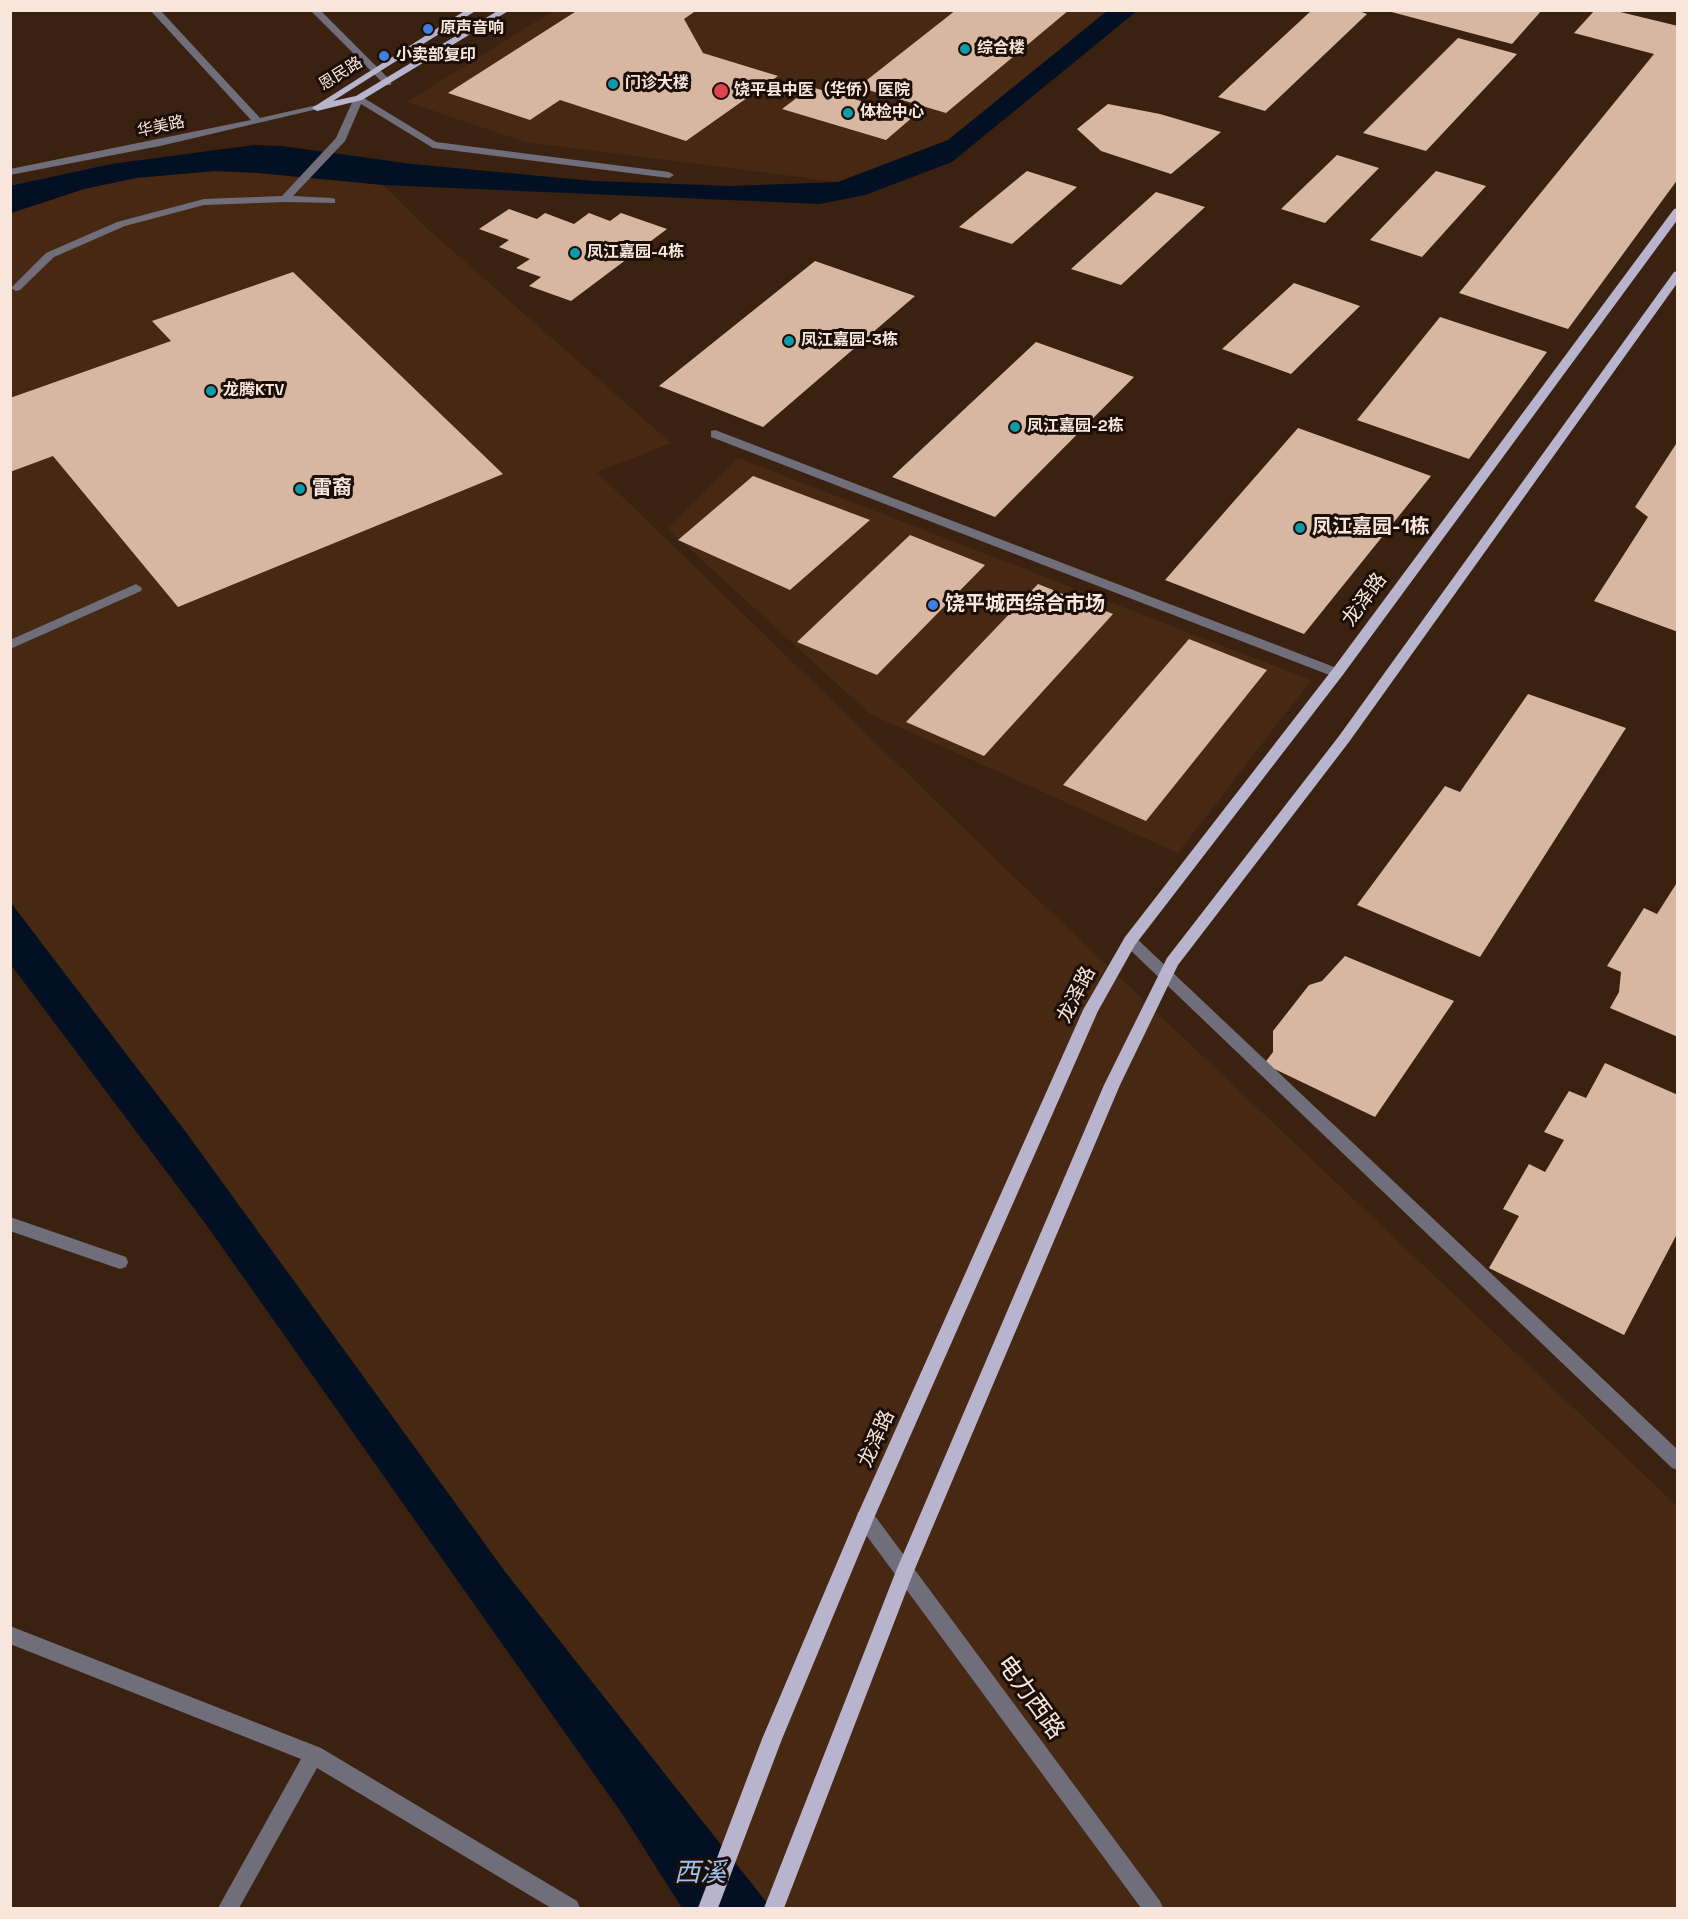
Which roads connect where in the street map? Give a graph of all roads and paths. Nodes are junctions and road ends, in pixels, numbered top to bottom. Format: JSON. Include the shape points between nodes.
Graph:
{"nodes":[{"id":1,"x":154,"y":10,"type":"edge"},
{"id":2,"x":314,"y":10,"type":"edge"},
{"id":3,"x":473,"y":10,"type":"edge"},
{"id":4,"x":506,"y":10,"type":"edge"},
{"id":5,"x":375,"y":70,"type":"junction"},
{"id":6,"x":388,"y":83,"type":"junction"},
{"id":7,"x":359,"y":99,"type":"junction"},
{"id":8,"x":317,"y":108,"type":"junction"},
{"id":9,"x":257,"y":120,"type":"junction"},
{"id":10,"x":10,"y":172,"type":"edge"},
{"id":11,"x":669,"y":175,"type":"dead end"},
{"id":12,"x":285,"y":199,"type":"junction"},
{"id":13,"x":331,"y":201,"type":"dead end"},
{"id":14,"x":1675,"y":220,"type":"edge"},
{"id":15,"x":1677,"y":274,"type":"edge"},
{"id":16,"x":16,"y":288,"type":"dead end"},
{"id":17,"x":715,"y":434,"type":"dead end"},
{"id":18,"x":136,"y":588,"type":"dead end"},
{"id":19,"x":10,"y":645,"type":"edge"},
{"id":20,"x":1337,"y":673,"type":"junction"},
{"id":21,"x":1130,"y":941,"type":"junction"},
{"id":22,"x":1165,"y":976,"type":"junction"},
{"id":23,"x":10,"y":1224,"type":"edge"},
{"id":24,"x":120,"y":1262,"type":"dead end"},
{"id":25,"x":1677,"y":1462,"type":"edge"},
{"id":26,"x":865,"y":1518,"type":"junction"},
{"id":27,"x":905,"y":1571,"type":"junction"},
{"id":28,"x":10,"y":1635,"type":"edge"},
{"id":29,"x":314,"y":1755,"type":"junction"},
{"id":30,"x":228,"y":1908,"type":"edge"},
{"id":31,"x":570,"y":1908,"type":"edge"},
{"id":32,"x":708,"y":1908,"type":"edge"},
{"id":33,"x":774,"y":1908,"type":"edge"},
{"id":34,"x":1153,"y":1908,"type":"edge"}],
"edges":[{"from":1,"to":9,"type":"street"},
{"from":2,"to":5,"type":"street"},
{"from":3,"to":5,"type":"main road","name":"恩民路"},
{"from":4,"to":6,"type":"main road","name":"恩民路"},
{"from":5,"to":6,"type":"street"},
{"from":5,"to":8,"type":"main road","name":"恩民路"},
{"from":6,"to":7,"type":"main road","name":"恩民路"},
{"from":7,"to":8,"type":"main road","name":"恩民路"},
{"from":7,"to":11,"type":"street","via":[[433,145]]},
{"from":7,"to":12,"type":"street","via":[[341,138]]},
{"from":8,"to":9,"type":"street","name":"华美路"},
{"from":9,"to":10,"type":"street","name":"华美路"},
{"from":12,"to":13,"type":"street"},
{"from":12,"to":16,"type":"street","via":[[204,202],[121,224],[50,255]]},
{"from":14,"to":20,"type":"main road","name":"龙泽路"},
{"from":15,"to":22,"type":"main road","via":[[1344,739]]},
{"from":17,"to":20,"type":"street"},
{"from":18,"to":19,"type":"street"},
{"from":20,"to":21,"type":"main road","name":"龙泽路"},
{"from":21,"to":22,"type":"street"},
{"from":21,"to":26,"type":"main road","name":"龙泽路","via":[[1091,1010]]},
{"from":22,"to":25,"type":"street"},
{"from":22,"to":27,"type":"main road","via":[[1112,1085]]},
{"from":23,"to":24,"type":"street"},
{"from":26,"to":27,"type":"street","name":"电力西路"},
{"from":26,"to":32,"type":"main road","name":"龙泽路","via":[[771,1739]]},
{"from":27,"to":33,"type":"main road"},
{"from":27,"to":34,"type":"street","name":"电力西路"},
{"from":28,"to":29,"type":"street"},
{"from":29,"to":30,"type":"street"},
{"from":29,"to":31,"type":"street"}]}
